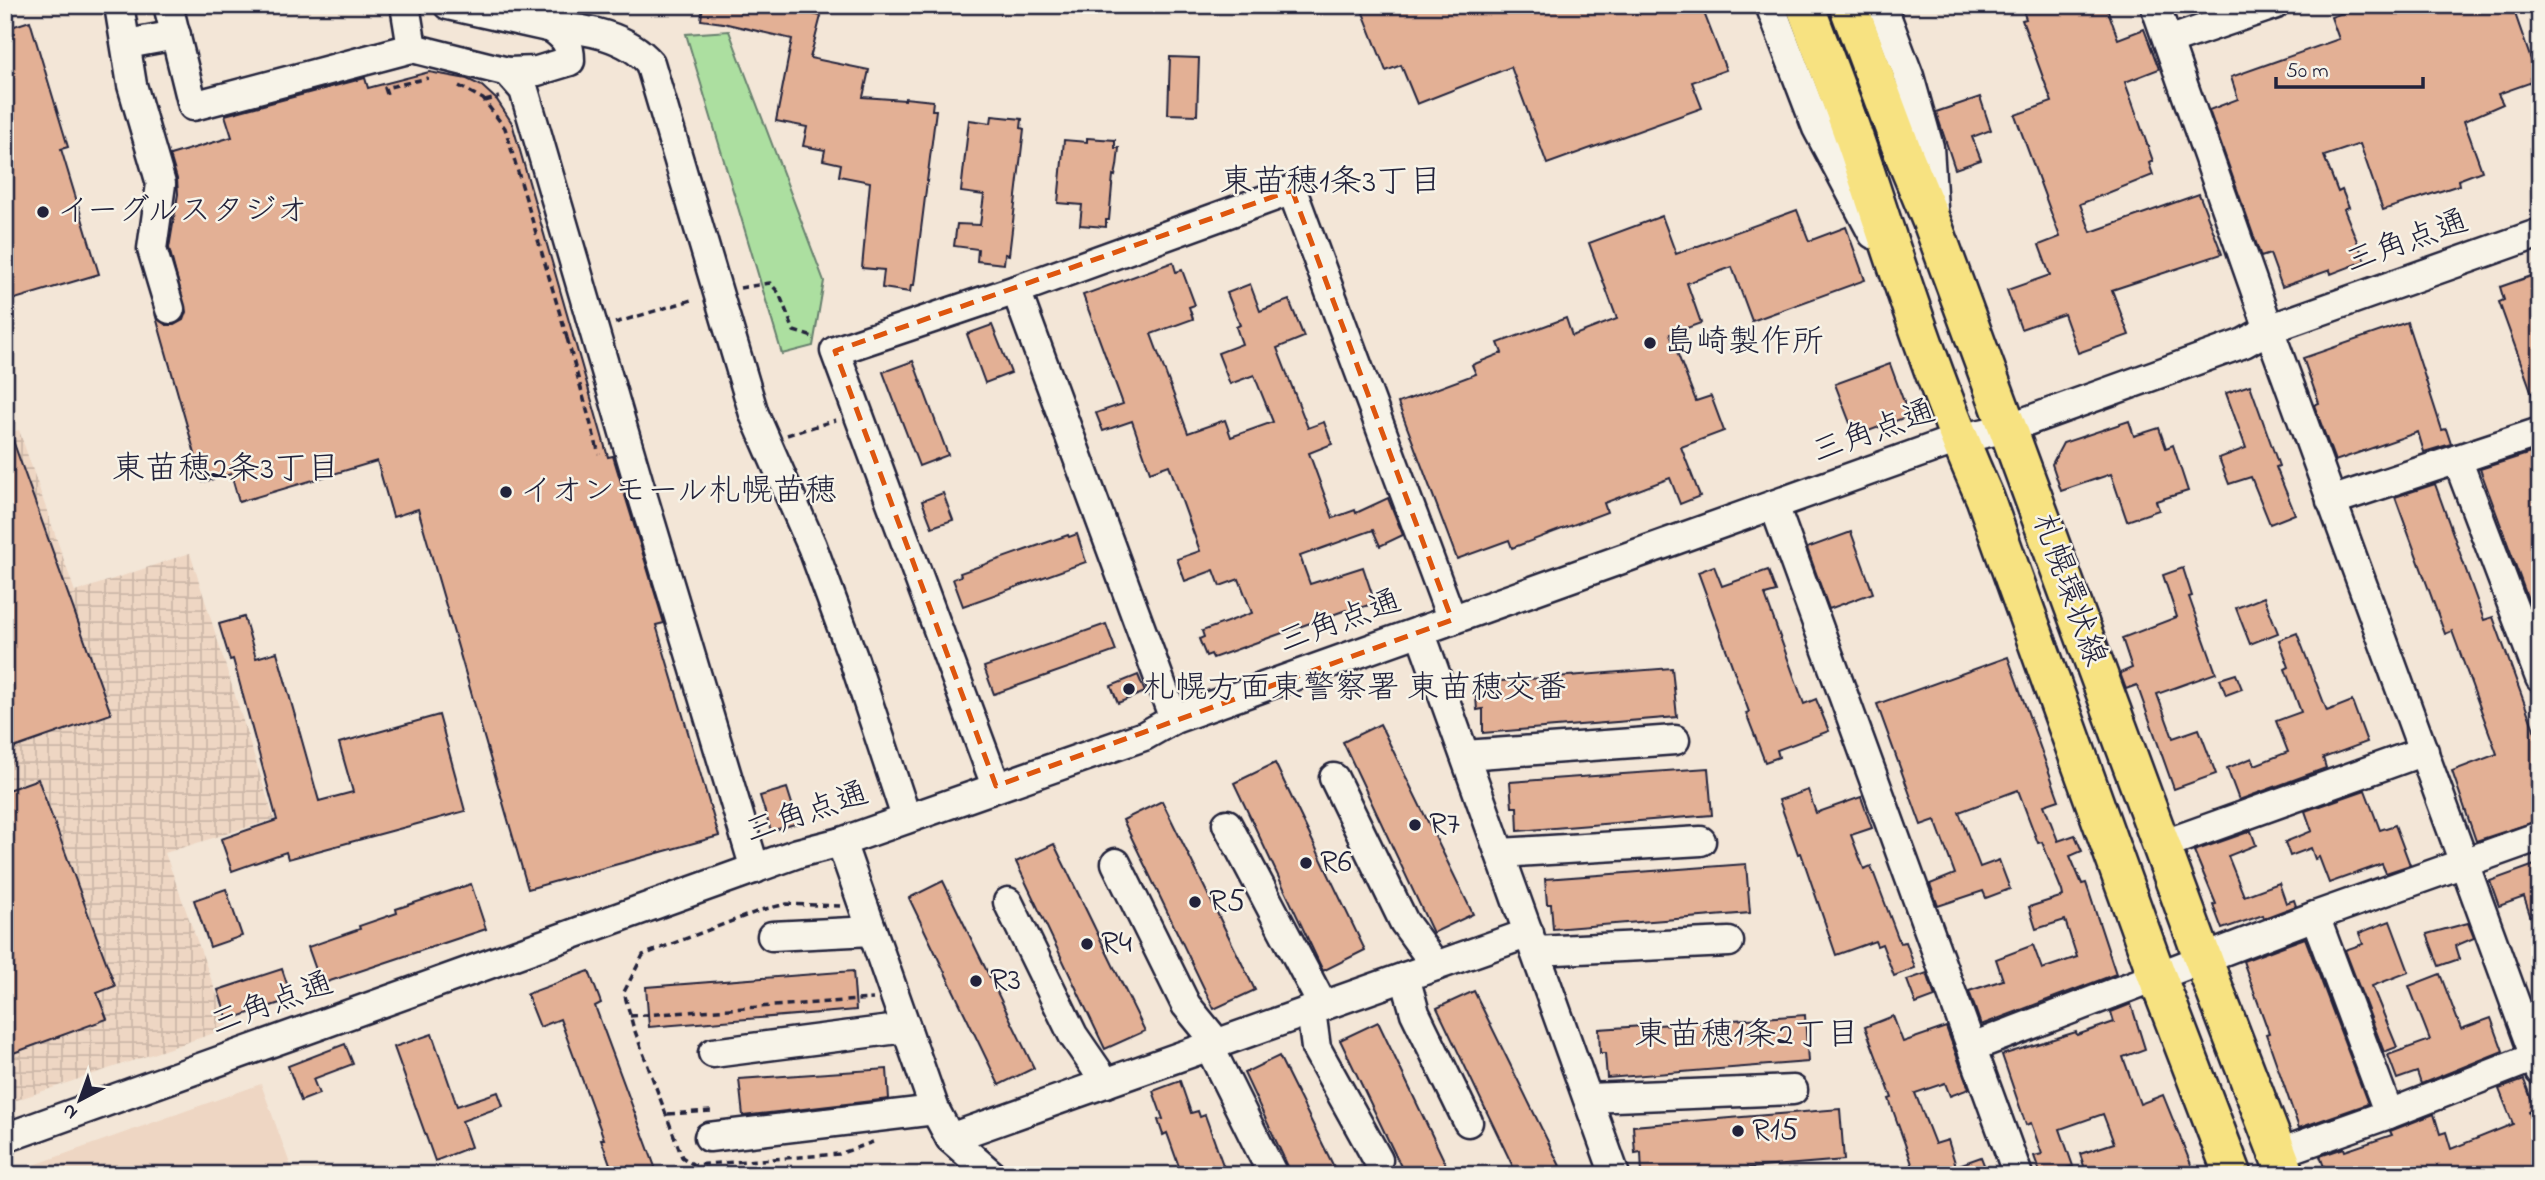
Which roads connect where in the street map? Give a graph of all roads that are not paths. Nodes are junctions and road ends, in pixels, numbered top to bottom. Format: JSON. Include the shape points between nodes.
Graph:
{"nodes":[{"id":1,"x":119,"y":5,"type":"edge"},
{"id":2,"x":168,"y":5,"type":"edge"},
{"id":3,"x":405,"y":5,"type":"edge"},
{"id":4,"x":448,"y":5,"type":"edge"},
{"id":5,"x":1770,"y":5,"type":"edge"},
{"id":6,"x":1805,"y":5,"type":"edge"},
{"id":7,"x":1848,"y":5,"type":"edge"},
{"id":8,"x":1882,"y":5,"type":"edge"},
{"id":9,"x":2155,"y":5,"type":"edge"},
{"id":10,"x":2274,"y":5,"type":"edge"},
{"id":11,"x":552,"y":28,"type":"junction"},
{"id":12,"x":176,"y":35,"type":"junction"},
{"id":13,"x":2168,"y":41,"type":"junction"},
{"id":14,"x":626,"y":43,"type":"junction"},
{"id":15,"x":127,"y":44,"type":"junction"},
{"id":16,"x":412,"y":48,"type":"junction"},
{"id":17,"x":570,"y":61,"type":"junction"},
{"id":18,"x":508,"y":72,"type":"junction"},
{"id":19,"x":1933,"y":225,"type":"junction"},
{"id":20,"x":2540,"y":233,"type":"edge"},
{"id":21,"x":1016,"y":290,"type":"junction"},
{"id":22,"x":1904,"y":292,"type":"junction"},
{"id":23,"x":170,"y":309,"type":"dead end"},
{"id":24,"x":2269,"y":329,"type":"junction"},
{"id":25,"x":2008,"y":428,"type":"junction"},
{"id":26,"x":2540,"y":432,"type":"edge"},
{"id":27,"x":1958,"y":439,"type":"junction"},
{"id":28,"x":2456,"y":459,"type":"junction"},
{"id":29,"x":2332,"y":500,"type":"junction"},
{"id":30,"x":1774,"y":505,"type":"junction"},
{"id":31,"x":1452,"y":620,"type":"junction"},
{"id":32,"x":1420,"y":631,"type":"junction"},
{"id":33,"x":2540,"y":678,"type":"edge"},
{"id":34,"x":1174,"y":719,"type":"junction"},
{"id":35,"x":1675,"y":740,"type":"dead end"},
{"id":36,"x":2424,"y":751,"type":"junction"},
{"id":37,"x":1465,"y":755,"type":"junction"},
{"id":38,"x":1334,"y":778,"type":"dead end"},
{"id":39,"x":996,"y":786,"type":"junction"},
{"id":40,"x":906,"y":817,"type":"junction"},
{"id":41,"x":1227,"y":824,"type":"dead end"},
{"id":42,"x":2540,"y":836,"type":"edge"},
{"id":43,"x":1701,"y":841,"type":"dead end"},
{"id":44,"x":841,"y":842,"type":"junction"},
{"id":45,"x":2162,"y":845,"type":"junction"},
{"id":46,"x":1500,"y":853,"type":"junction"},
{"id":47,"x":1116,"y":863,"type":"dead end"},
{"id":48,"x":2464,"y":863,"type":"junction"},
{"id":49,"x":755,"y":869,"type":"junction"},
{"id":50,"x":1007,"y":902,"type":"dead end"},
{"id":51,"x":2315,"y":916,"type":"junction"},
{"id":52,"x":872,"y":931,"type":"junction"},
{"id":53,"x":772,"y":936,"type":"dead end"},
{"id":54,"x":1532,"y":942,"type":"junction"},
{"id":55,"x":1729,"y":942,"type":"dead end"},
{"id":56,"x":2205,"y":958,"type":"junction"},
{"id":57,"x":1436,"y":966,"type":"junction"},
{"id":58,"x":2157,"y":976,"type":"junction"},
{"id":59,"x":1405,"y":977,"type":"junction"},
{"id":60,"x":1317,"y":1008,"type":"junction"},
{"id":61,"x":906,"y":1028,"type":"junction"},
{"id":62,"x":1213,"y":1045,"type":"junction"},
{"id":63,"x":1972,"y":1047,"type":"junction"},
{"id":64,"x":713,"y":1053,"type":"dead end"},
{"id":65,"x":2537,"y":1064,"type":"edge"},
{"id":66,"x":1106,"y":1083,"type":"junction"},
{"id":67,"x":1793,"y":1090,"type":"dead end"},
{"id":68,"x":1588,"y":1098,"type":"junction"},
{"id":69,"x":935,"y":1110,"type":"junction"},
{"id":70,"x":2389,"y":1114,"type":"junction"},
{"id":71,"x":1468,"y":1122,"type":"dead end"},
{"id":72,"x":709,"y":1137,"type":"dead end"},
{"id":73,"x":5,"y":1138,"type":"edge"},
{"id":74,"x":950,"y":1138,"type":"junction"},
{"id":75,"x":1378,"y":1160,"type":"dead end"},
{"id":76,"x":2282,"y":1164,"type":"edge"},
{"id":77,"x":2228,"y":1173,"type":"edge"},
{"id":78,"x":992,"y":1175,"type":"edge"},
{"id":79,"x":1273,"y":1175,"type":"edge"},
{"id":80,"x":1615,"y":1175,"type":"edge"},
{"id":81,"x":2018,"y":1175,"type":"edge"}],
"edges":[{"from":1,"to":15,"type":"street"},
{"from":2,"to":12,"type":"street"},
{"from":3,"to":16,"type":"street"},
{"from":4,"to":11,"type":"street"},
{"from":5,"to":22,"type":"street","via":[[1817,128]]},
{"from":6,"to":22,"type":"main road","name":"札幌環状線","via":[[1862,159]]},
{"from":7,"to":19,"type":"main road","name":"札幌環状線"},
{"from":8,"to":19,"type":"street","via":[[1929,147]]},
{"from":9,"to":13,"type":"street"},
{"from":10,"to":13,"type":"street"},
{"from":11,"to":14,"type":"street","via":[[569,27]]},
{"from":11,"to":17,"type":"street","via":[[570,46]]},
{"from":12,"to":15,"type":"street"},
{"from":12,"to":16,"type":"street","via":[[193,106]]},
{"from":13,"to":24,"type":"street"},
{"from":14,"to":17,"type":"street"},
{"from":14,"to":40,"type":"street","via":[[650,63],[754,414],[812,545]]},
{"from":15,"to":23,"type":"street","via":[[132,85],[161,184],[152,249]]},
{"from":16,"to":18,"type":"street"},
{"from":17,"to":18,"type":"street","via":[[537,71]]},
{"from":18,"to":49,"type":"street","via":[[524,90]]},
{"from":19,"to":25,"type":"main road","name":"札幌環状線"},
{"from":20,"to":24,"type":"street","name":"三角点通"},
{"from":21,"to":31,"type":"street","via":[[1292,190]]},
{"from":21,"to":34,"type":"street"},
{"from":21,"to":39,"type":"street","via":[[835,351]]},
{"from":22,"to":27,"type":"main road","name":"札幌環状線"},
{"from":24,"to":25,"type":"street","name":"三角点通","via":[[2244,343]]},
{"from":24,"to":29,"type":"street"},
{"from":25,"to":27,"type":"street","name":"三角点通"},
{"from":25,"to":45,"type":"main road","name":"札幌環状線"},
{"from":26,"to":28,"type":"street"},
{"from":27,"to":30,"type":"street","name":"三角点通"},
{"from":27,"to":58,"type":"main road","name":"札幌環状線","via":[[1985,498]]},
{"from":28,"to":29,"type":"street"},
{"from":28,"to":33,"type":"street"},
{"from":29,"to":36,"type":"street"},
{"from":30,"to":31,"type":"street","name":"三角点通"},
{"from":30,"to":63,"type":"street"},
{"from":31,"to":32,"type":"street","name":"三角点通"},
{"from":32,"to":34,"type":"street","name":"三角点通"},
{"from":32,"to":37,"type":"street"},
{"from":34,"to":39,"type":"street","name":"三角点通","via":[[1144,736]]},
{"from":35,"to":37,"type":"street"},
{"from":36,"to":45,"type":"street"},
{"from":36,"to":48,"type":"street"},
{"from":37,"to":46,"type":"street"},
{"from":38,"to":57,"type":"street","via":[[1404,922]]},
{"from":39,"to":40,"type":"street","name":"三角点通"},
{"from":40,"to":44,"type":"street","name":"三角点通"},
{"from":41,"to":60,"type":"street"},
{"from":42,"to":48,"type":"street"},
{"from":43,"to":46,"type":"street"},
{"from":44,"to":49,"type":"street","name":"三角点通"},
{"from":44,"to":52,"type":"street"},
{"from":45,"to":56,"type":"main road","name":"札幌環状線"},
{"from":46,"to":54,"type":"street"},
{"from":47,"to":62,"type":"street","via":[[1186,1005]]},
{"from":48,"to":51,"type":"street"},
{"from":48,"to":65,"type":"street"},
{"from":49,"to":73,"type":"street","name":"三角点通"},
{"from":50,"to":66,"type":"street","via":[[1073,1035]]},
{"from":51,"to":56,"type":"street"},
{"from":51,"to":70,"type":"street"},
{"from":52,"to":53,"type":"street"},
{"from":52,"to":61,"type":"street"},
{"from":54,"to":55,"type":"street"},
{"from":54,"to":57,"type":"street"},
{"from":54,"to":68,"type":"street"},
{"from":56,"to":58,"type":"street"},
{"from":56,"to":76,"type":"main road","name":"札幌環状線"},
{"from":57,"to":59,"type":"street"},
{"from":58,"to":63,"type":"street"},
{"from":58,"to":77,"type":"main road","name":"札幌環状線"},
{"from":59,"to":60,"type":"street"},
{"from":59,"to":71,"type":"street","via":[[1415,1013]]},
{"from":60,"to":62,"type":"street"},
{"from":60,"to":75,"type":"street","via":[[1316,1048]]},
{"from":61,"to":64,"type":"street"},
{"from":61,"to":69,"type":"street"},
{"from":62,"to":66,"type":"street"},
{"from":62,"to":79,"type":"street"},
{"from":63,"to":81,"type":"street"},
{"from":65,"to":70,"type":"street"},
{"from":66,"to":74,"type":"street"},
{"from":67,"to":68,"type":"street"},
{"from":68,"to":80,"type":"street"},
{"from":69,"to":72,"type":"street"},
{"from":69,"to":74,"type":"street"},
{"from":70,"to":76,"type":"street"},
{"from":74,"to":78,"type":"street"}]}
